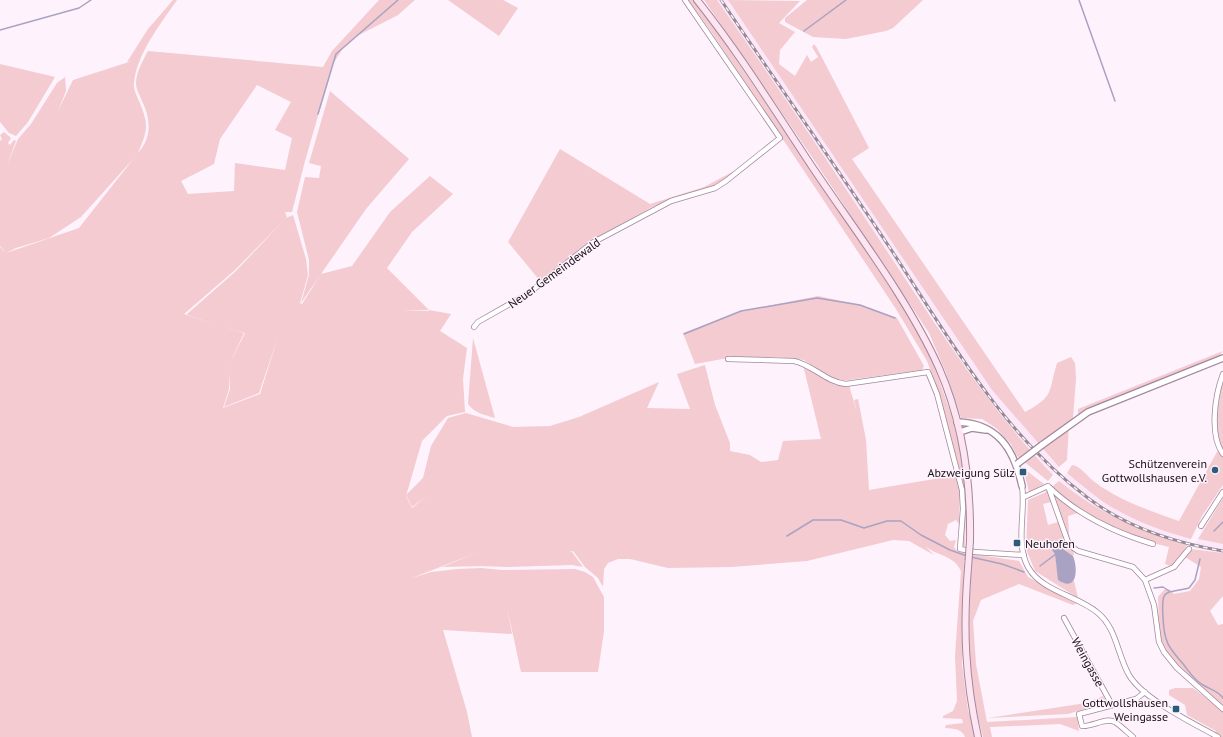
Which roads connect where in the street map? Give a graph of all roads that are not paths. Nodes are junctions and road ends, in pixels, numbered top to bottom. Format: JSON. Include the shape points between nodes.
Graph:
{"nodes":[{"id":1,"x":685,"y":0,"type":"edge"},
{"id":2,"x":697,"y":0,"type":"edge"},
{"id":3,"x":474,"y":327,"type":"dead end"},
{"id":4,"x":1223,"y":358,"type":"edge"},
{"id":5,"x":728,"y":359,"type":"dead end"},
{"id":6,"x":1223,"y":374,"type":"edge"},
{"id":7,"x":958,"y":422,"type":"junction"},
{"id":8,"x":960,"y":432,"type":"junction"},
{"id":9,"x":998,"y":435,"type":"junction"},
{"id":10,"x":1223,"y":454,"type":"edge"},
{"id":11,"x":1017,"y":464,"type":"junction"},
{"id":12,"x":1022,"y":486,"type":"joint"},
{"id":13,"x":1048,"y":486,"type":"junction"},
{"id":14,"x":1223,"y":492,"type":"edge"},
{"id":15,"x":1024,"y":497,"type":"junction"},
{"id":16,"x":1201,"y":526,"type":"dead end"},
{"id":17,"x":1153,"y":544,"type":"dead end"},
{"id":18,"x":1189,"y":549,"type":"dead end"},
{"id":19,"x":1024,"y":555,"type":"junction"},
{"id":20,"x":1145,"y":580,"type":"junction"},
{"id":21,"x":1064,"y":618,"type":"dead end"},
{"id":22,"x":1145,"y":692,"type":"junction"},
{"id":23,"x":1112,"y":705,"type":"junction"},
{"id":24,"x":1223,"y":709,"type":"edge"},
{"id":25,"x":978,"y":737,"type":"edge"},
{"id":26,"x":1133,"y":737,"type":"edge"},
{"id":27,"x":1218,"y":737,"type":"edge"}],
"edges":[{"from":1,"to":3,"type":"street","name":"Neuer Gemeindewald","via":[[780,138],[715,188],[671,201],[592,243],[529,293],[478,322]]},
{"from":2,"to":7,"type":"main road","via":[[912,316],[939,369]]},
{"from":4,"to":11,"type":"street","bridge":true,"via":[[1088,412]]},
{"from":5,"to":19,"type":"street","via":[[805,363],[838,383],[846,384],[928,372],[939,402],[962,490],[960,549]]},
{"from":6,"to":10,"type":"street","via":[[1219,384],[1215,415],[1216,438]]},
{"from":7,"to":8,"type":"main road"},
{"from":7,"to":9,"type":"street","via":[[982,425]]},
{"from":8,"to":9,"type":"street","via":[[972,428]]},
{"from":8,"to":25,"type":"main road","bridge":true,"via":[[968,481],[970,541],[966,661]]},
{"from":9,"to":11,"type":"street"},
{"from":11,"to":12,"type":"street"},
{"from":12,"to":15,"type":"street"},
{"from":13,"to":15,"type":"street"},
{"from":13,"to":17,"type":"street","via":[[1098,522]]},
{"from":13,"to":20,"type":"street","via":[[1069,545],[1078,551],[1133,568]]},
{"from":14,"to":16,"type":"street"},
{"from":15,"to":19,"type":"street"},
{"from":18,"to":20,"type":"street","via":[[1174,567]]},
{"from":19,"to":22,"type":"street","via":[[1027,565],[1040,580],[1092,609],[1104,620],[1115,638],[1128,674]]},
{"from":20,"to":24,"type":"street","via":[[1154,605],[1159,642],[1164,652],[1177,668]]},
{"from":21,"to":23,"type":"street","name":"Weingasse"},
{"from":22,"to":23,"type":"street","via":[[1136,698]]},
{"from":22,"to":27,"type":"street"},
{"from":23,"to":26,"type":"street","via":[[1078,714],[1082,726],[1087,727],[1109,720]]}]}
